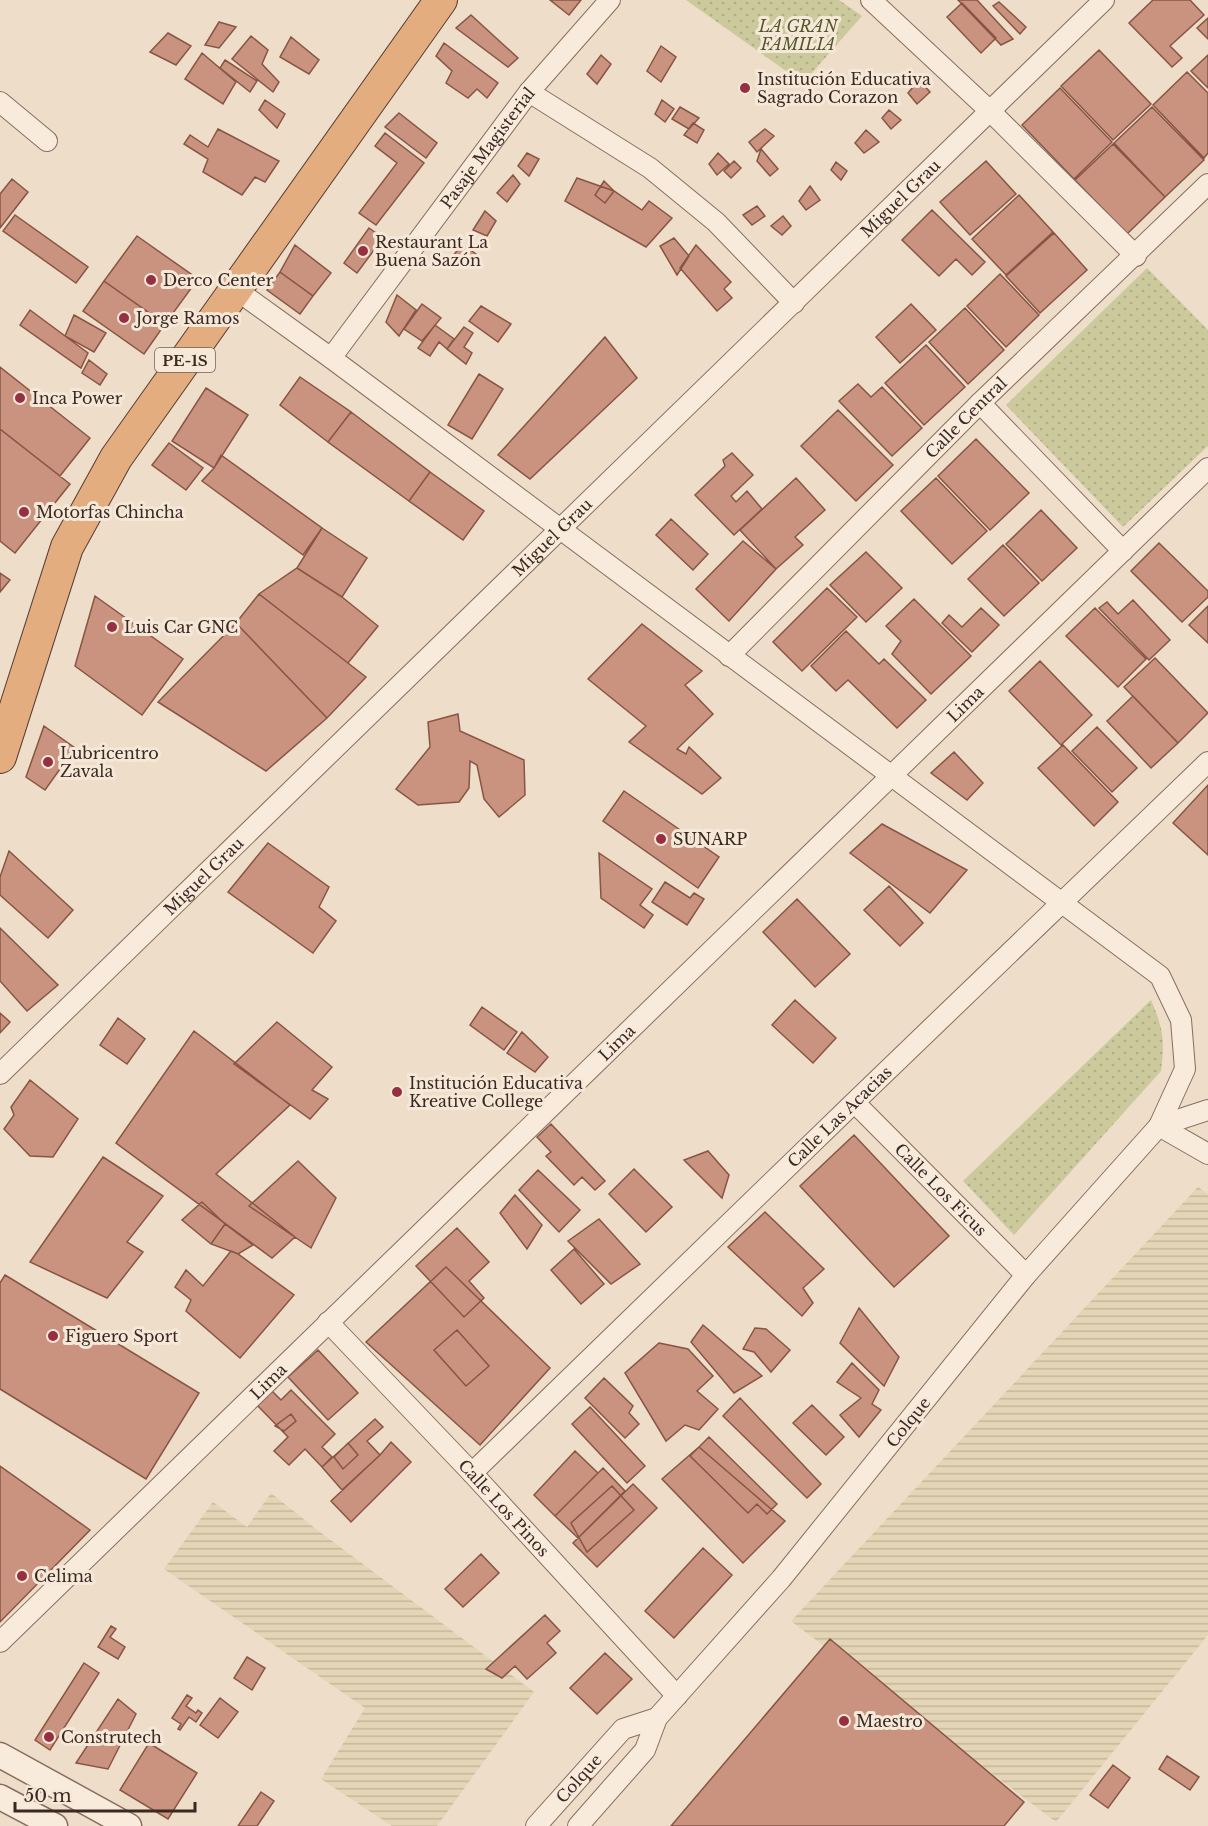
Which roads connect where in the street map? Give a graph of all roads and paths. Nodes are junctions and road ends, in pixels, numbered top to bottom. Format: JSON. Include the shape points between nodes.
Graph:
{"nodes":[{"id":1,"x":441,"y":0,"type":"edge"},
{"id":2,"x":610,"y":0,"type":"edge"},
{"id":3,"x":871,"y":0,"type":"edge"},
{"id":4,"x":1104,"y":0,"type":"edge"},
{"id":5,"x":529,"y":92,"type":"junction"},
{"id":6,"x":0,"y":102,"type":"edge"},
{"id":7,"x":990,"y":111,"type":"junction"},
{"id":8,"x":47,"y":141,"type":"dead end"},
{"id":9,"x":1208,"y":184,"type":"edge"},
{"id":10,"x":1136,"y":255,"type":"junction"},
{"id":11,"x":235,"y":289,"type":"junction"},
{"id":12,"x":794,"y":303,"type":"junction"},
{"id":13,"x":331,"y":358,"type":"junction"},
{"id":14,"x":980,"y":403,"type":"junction"},
{"id":15,"x":1208,"y":468,"type":"edge"},
{"id":16,"x":561,"y":529,"type":"junction"},
{"id":17,"x":1123,"y":551,"type":"junction"},
{"id":18,"x":729,"y":656,"type":"junction"},
{"id":19,"x":0,"y":757,"type":"edge"},
{"id":20,"x":1208,"y":762,"type":"edge"},
{"id":21,"x":891,"y":776,"type":"junction"},
{"id":22,"x":1061,"y":902,"type":"junction"},
{"id":23,"x":0,"y":1074,"type":"edge"},
{"id":24,"x":855,"y":1103,"type":"junction"},
{"id":25,"x":1208,"y":1110,"type":"edge"},
{"id":26,"x":1159,"y":1126,"type":"junction"},
{"id":27,"x":1208,"y":1154,"type":"edge"},
{"id":28,"x":1026,"y":1275,"type":"junction"},
{"id":29,"x":328,"y":1322,"type":"junction"},
{"id":30,"x":472,"y":1473,"type":"junction"},
{"id":31,"x":0,"y":1642,"type":"edge"},
{"id":32,"x":677,"y":1696,"type":"junction"},
{"id":33,"x":657,"y":1718,"type":"junction"},
{"id":34,"x":0,"y":1755,"type":"edge"},
{"id":35,"x":0,"y":1797,"type":"edge"},
{"id":36,"x":55,"y":1826,"type":"edge"},
{"id":37,"x":129,"y":1826,"type":"edge"},
{"id":38,"x":536,"y":1826,"type":"edge"},
{"id":39,"x":578,"y":1826,"type":"edge"}],
"edges":[{"from":1,"to":11,"type":"highway","number":"PE-1S"},
{"from":2,"to":5,"type":"street","name":"Pasaje Magisterial"},
{"from":3,"to":7,"type":"street"},
{"from":4,"to":7,"type":"street","name":"Miguel Grau"},
{"from":5,"to":12,"type":"street","via":[[650,168],[716,222]]},
{"from":5,"to":13,"type":"street","name":"Pasaje Magisterial"},
{"from":6,"to":8,"type":"street"},
{"from":7,"to":10,"type":"street"},
{"from":7,"to":12,"type":"street","name":"Miguel Grau"},
{"from":9,"to":10,"type":"street","name":"Calle Central"},
{"from":10,"to":14,"type":"street","name":"Calle Central"},
{"from":11,"to":13,"type":"street"},
{"from":11,"to":19,"type":"highway","number":"PE-1S","via":[[116,458],[67,547]]},
{"from":12,"to":16,"type":"street","name":"Miguel Grau"},
{"from":13,"to":16,"type":"street"},
{"from":14,"to":17,"type":"street"},
{"from":14,"to":18,"type":"street","name":"Calle Central"},
{"from":15,"to":17,"type":"street","name":"Lima"},
{"from":16,"to":18,"type":"street"},
{"from":16,"to":23,"type":"street","name":"Miguel Grau"},
{"from":17,"to":21,"type":"street","name":"Lima"},
{"from":18,"to":21,"type":"street"},
{"from":20,"to":22,"type":"street","name":"Calle Las Acacias"},
{"from":21,"to":22,"type":"street"},
{"from":21,"to":29,"type":"street","name":"Lima"},
{"from":22,"to":24,"type":"street","name":"Calle Las Acacias"},
{"from":22,"to":26,"type":"street","via":[[1160,976],[1181,1020],[1185,1069]]},
{"from":24,"to":28,"type":"street","name":"Calle Los Ficus"},
{"from":24,"to":30,"type":"street","name":"Calle Las Acacias"},
{"from":25,"to":26,"type":"street"},
{"from":26,"to":27,"type":"street"},
{"from":26,"to":28,"type":"street","name":"Colque"},
{"from":28,"to":32,"type":"street","name":"Colque","via":[[781,1579]]},
{"from":29,"to":30,"type":"street","name":"Calle Los Pinos"},
{"from":29,"to":31,"type":"street","name":"Lima"},
{"from":30,"to":32,"type":"street","name":"Calle Los Pinos"},
{"from":32,"to":33,"type":"street","name":"Colque"},
{"from":33,"to":38,"type":"street","name":"Colque","via":[[623,1729]]},
{"from":33,"to":39,"type":"street","name":"Colque","via":[[645,1750]]},
{"from":34,"to":37,"type":"street"},
{"from":35,"to":36,"type":"street"}]}
